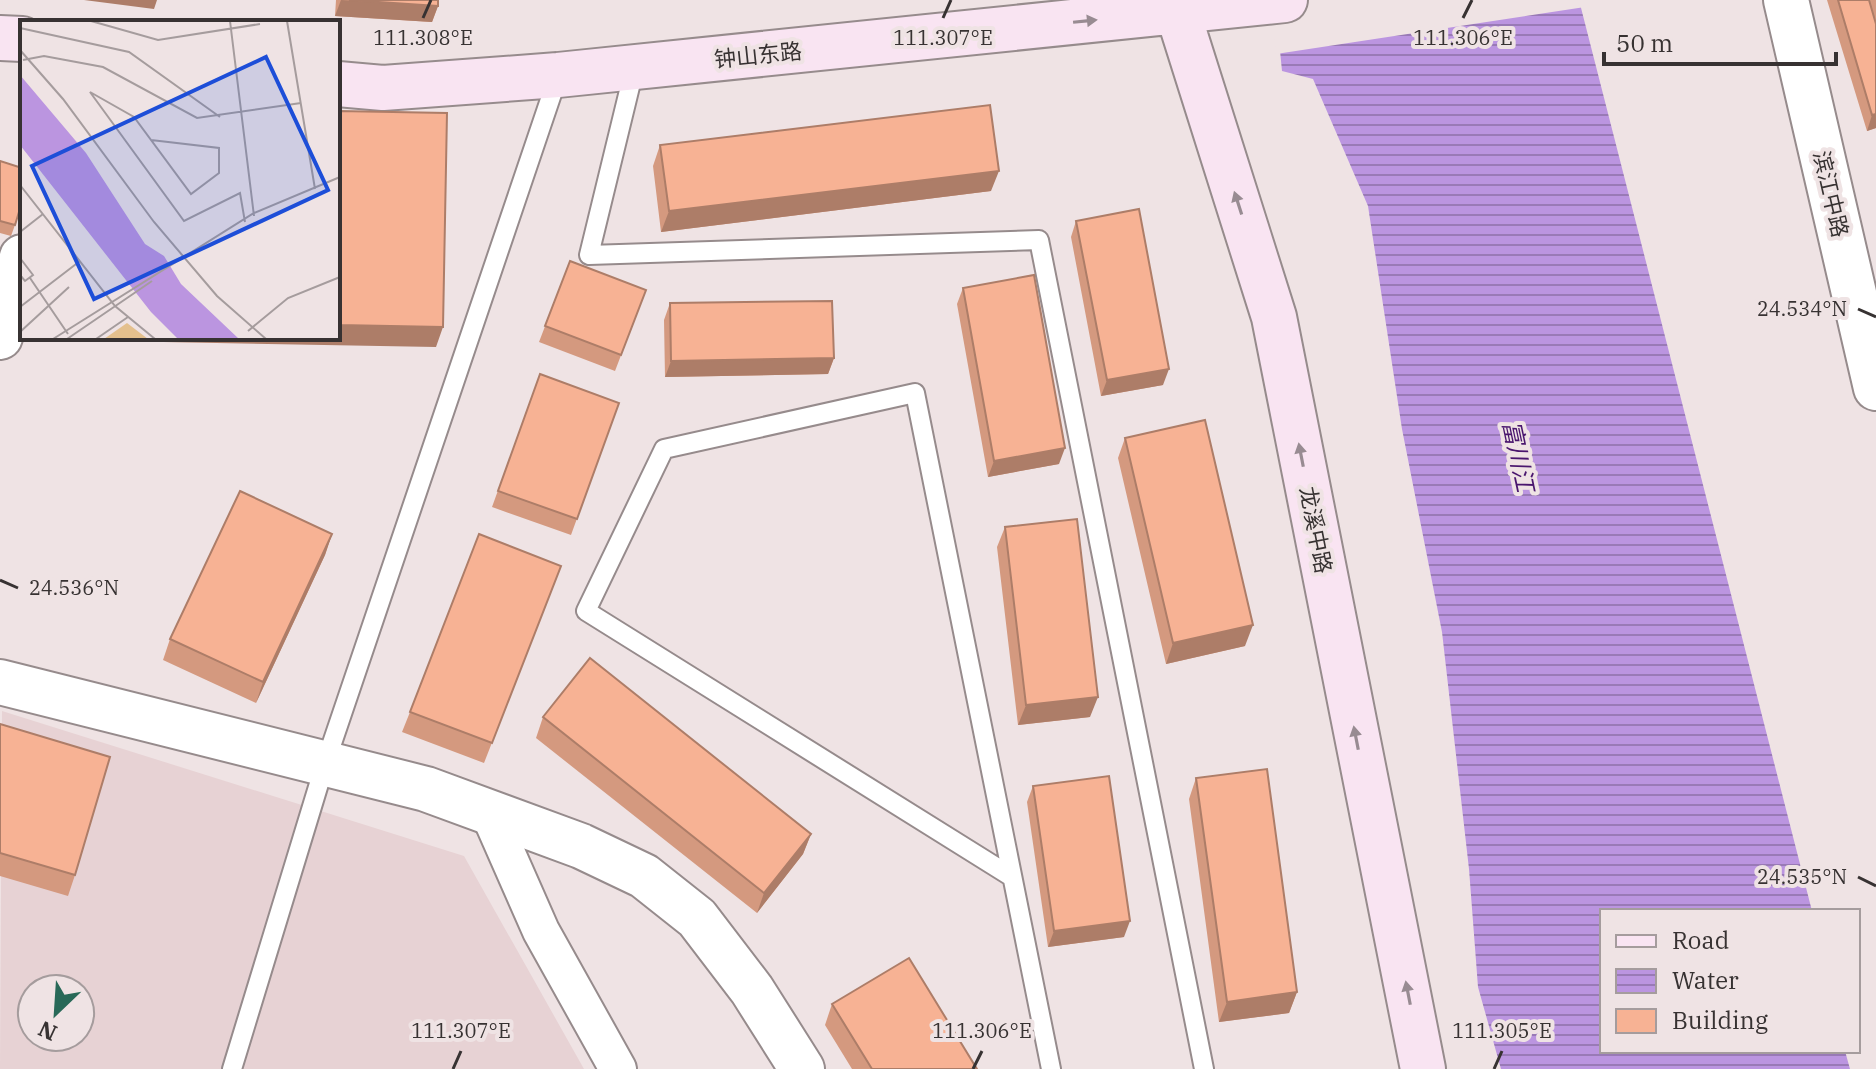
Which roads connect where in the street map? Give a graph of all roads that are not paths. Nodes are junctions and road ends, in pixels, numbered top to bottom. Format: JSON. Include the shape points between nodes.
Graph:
{"nodes":[{"id":1,"x":1046,"y":0,"type":"edge"},
{"id":2,"x":1285,"y":0,"type":"edge"},
{"id":3,"x":1786,"y":0,"type":"edge"},
{"id":4,"x":1164,"y":7,"type":"edge"},
{"id":5,"x":0,"y":38,"type":"edge"},
{"id":6,"x":20,"y":39,"type":"edge"},
{"id":7,"x":638,"y":56,"type":"junction"},
{"id":8,"x":0,"y":59,"type":"edge"},
{"id":9,"x":20,"y":61,"type":"edge"},
{"id":10,"x":560,"y":64,"type":"junction"},
{"id":11,"x":340,"y":66,"type":"edge"},
{"id":12,"x":340,"y":84,"type":"edge"},
{"id":13,"x":20,"y":264,"type":"edge"},
{"id":14,"x":1865,"y":292,"type":"edge"},
{"id":15,"x":0,"y":337,"type":"edge"},
{"id":16,"x":1876,"y":388,"type":"edge"},
{"id":17,"x":0,"y":682,"type":"edge"},
{"id":18,"x":325,"y":764,"type":"junction"},
{"id":19,"x":489,"y":813,"type":"junction"},
{"id":20,"x":1012,"y":877,"type":"junction"},
{"id":21,"x":232,"y":1069,"type":"edge"},
{"id":22,"x":618,"y":1069,"type":"edge"},
{"id":23,"x":802,"y":1069,"type":"edge"},
{"id":24,"x":1051,"y":1069,"type":"edge"},
{"id":25,"x":1204,"y":1069,"type":"edge"},
{"id":26,"x":1392,"y":1069,"type":"edge"},
{"id":27,"x":1423,"y":1069,"type":"edge"}],
"edges":[{"from":1,"to":7,"type":"main road","name":"钟山东路"},
{"from":2,"to":4,"type":"main road","name":"钟山东路"},
{"from":3,"to":14,"type":"street","name":"滨江中路"},
{"from":7,"to":4,"type":"main road","name":"钟山东路","one_way":true},
{"from":4,"to":26,"type":"main road","name":"龙溪中路","via":[[1245,325]]},
{"from":27,"to":4,"type":"main road","name":"龙溪中路","one_way":true,"via":[[1274,317]]},
{"from":5,"to":6,"type":"main road"},
{"from":7,"to":10,"type":"main road","name":"钟山东路"},
{"from":7,"to":25,"type":"lane","via":[[589,255],[1039,240]]},
{"from":8,"to":9,"type":"main road"},
{"from":10,"to":11,"type":"main road","name":"钟山东路","via":[[378,70]]},
{"from":10,"to":12,"type":"main road","name":"钟山东路","via":[[383,88]]},
{"from":10,"to":18,"type":"lane"},
{"from":13,"to":15,"type":"street"},
{"from":14,"to":16,"type":"street","name":"滨江中路"},
{"from":17,"to":18,"type":"street"},
{"from":18,"to":19,"type":"street","via":[[426,789]]},
{"from":18,"to":21,"type":"lane"},
{"from":19,"to":22,"type":"street","via":[[541,931]]},
{"from":19,"to":23,"type":"street","via":[[581,846],[644,876],[697,918],[752,990]]},
{"from":20,"to":20,"type":"lane","via":[[915,393],[664,449],[586,611]]},
{"from":20,"to":24,"type":"lane"}]}
